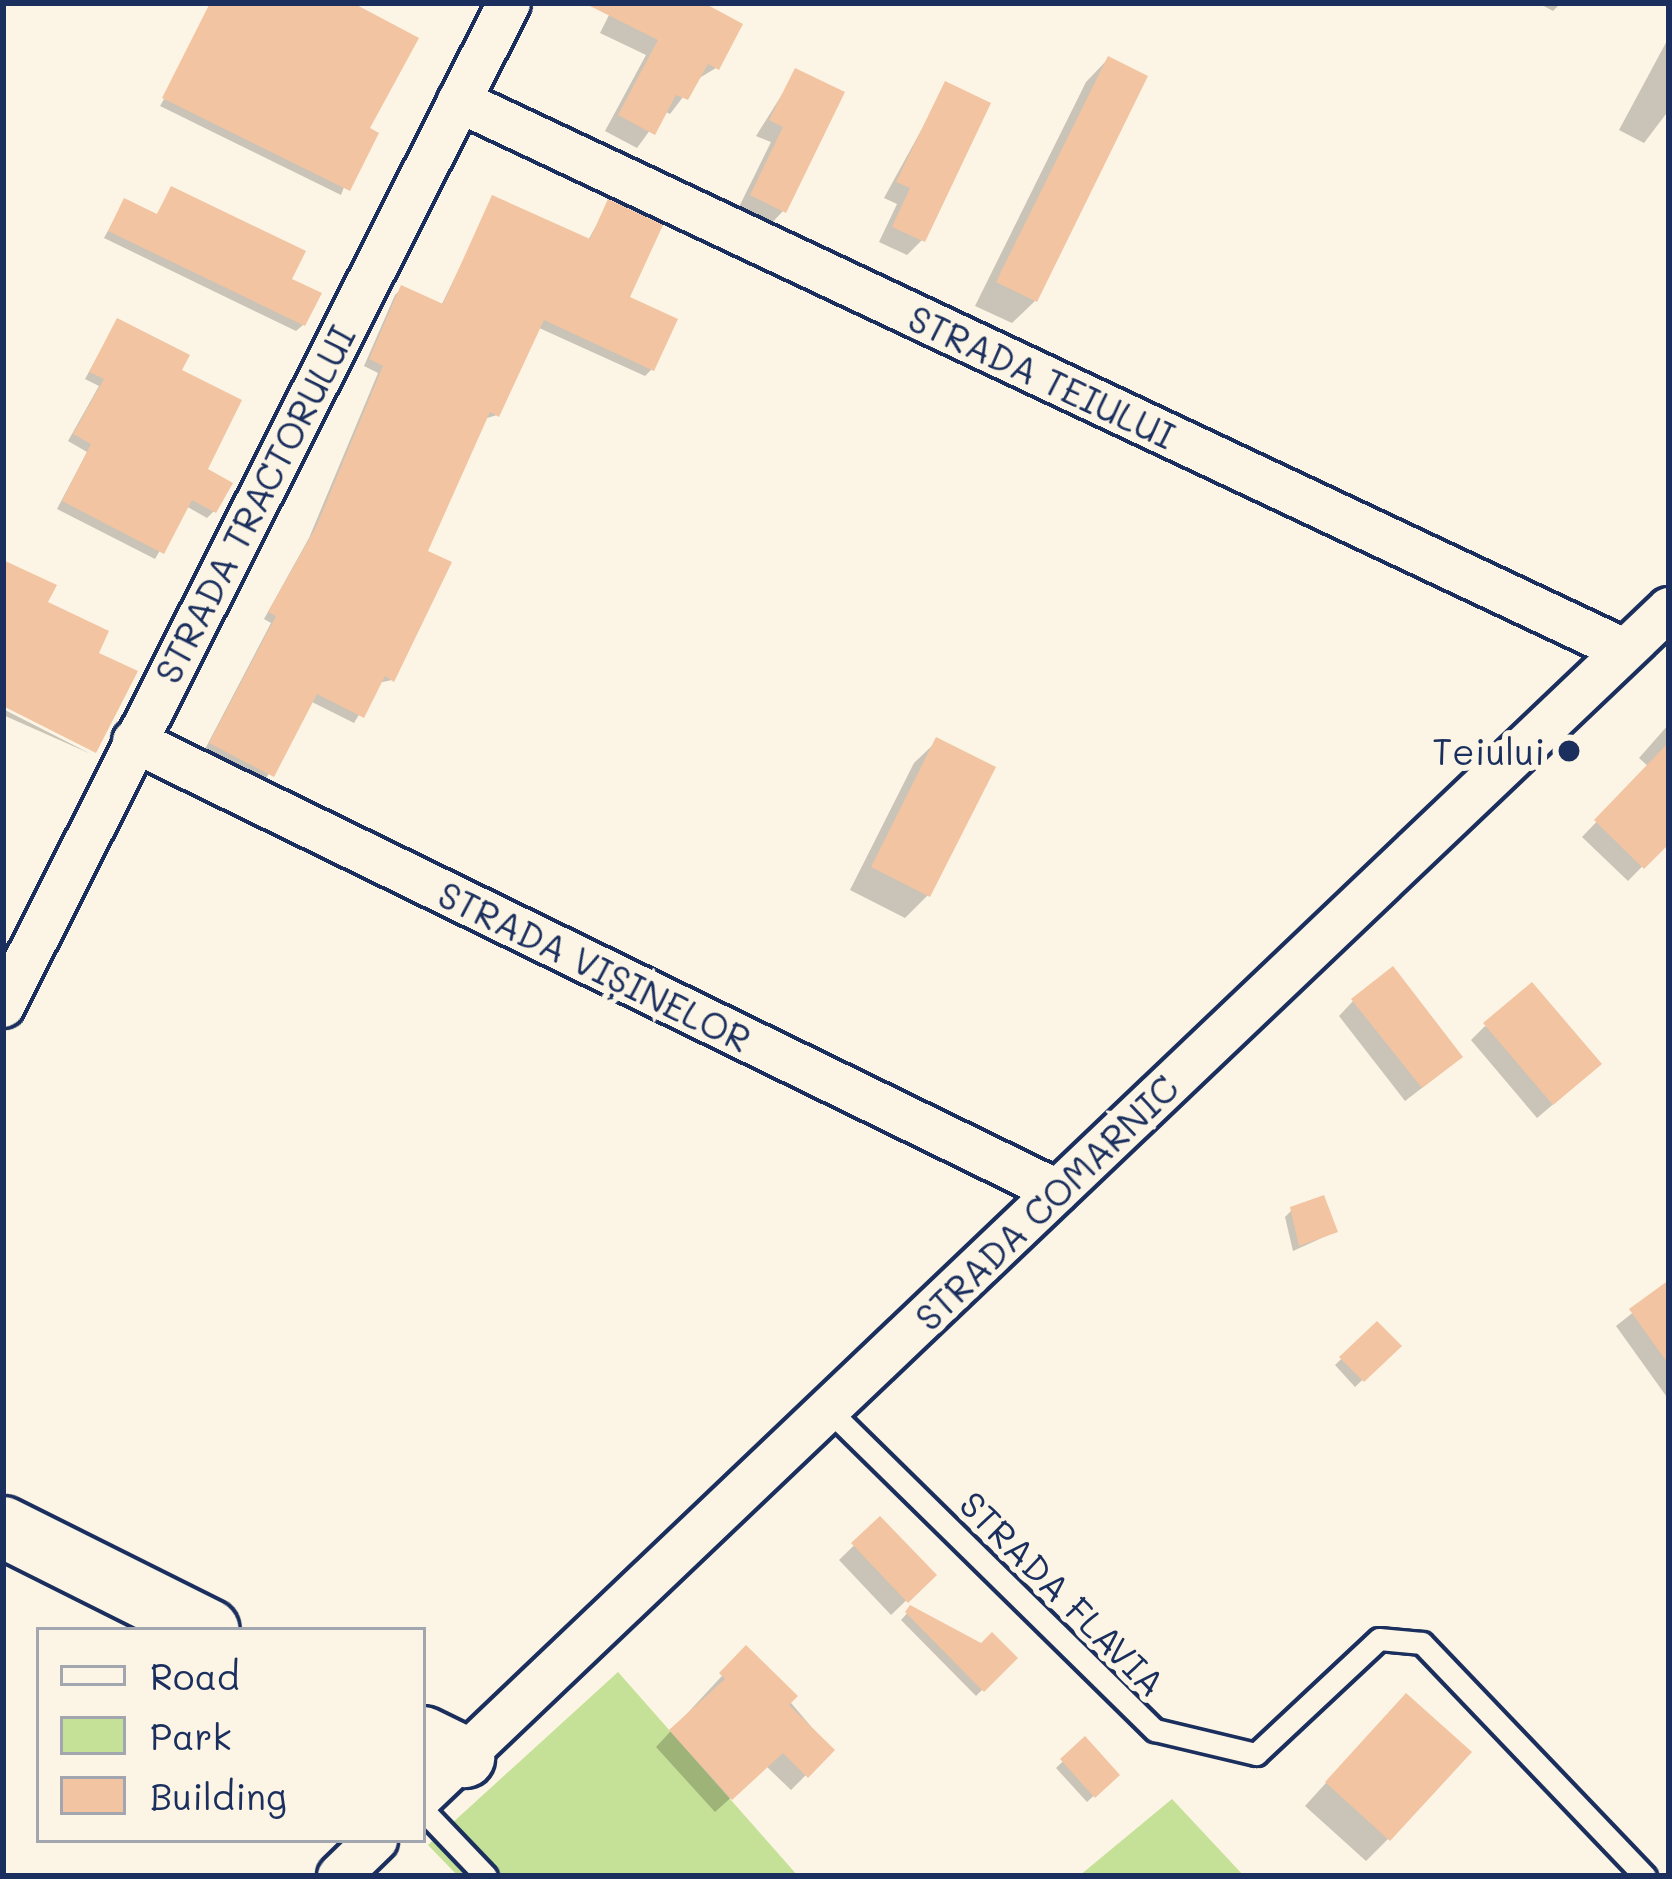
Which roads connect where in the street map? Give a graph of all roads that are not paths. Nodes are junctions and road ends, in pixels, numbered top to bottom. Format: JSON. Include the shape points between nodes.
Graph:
{"nodes":[{"id":1,"x":508,"y":3,"type":"edge"},
{"id":2,"x":459,"y":101,"type":"junction"},
{"id":3,"x":1666,"y":616,"type":"edge"},
{"id":4,"x":1624,"y":650,"type":"junction"},
{"id":5,"x":134,"y":741,"type":"junction"},
{"id":6,"x":3,"y":1006,"type":"edge"},
{"id":7,"x":1057,"y":1191,"type":"junction"},
{"id":8,"x":829,"y":1410,"type":"junction"},
{"id":9,"x":3,"y":1527,"type":"edge"},
{"id":10,"x":203,"y":1627,"type":"edge"},
{"id":11,"x":437,"y":1763,"type":"edge"},
{"id":12,"x":426,"y":1813,"type":"edge"},
{"id":13,"x":373,"y":1843,"type":"edge"},
{"id":14,"x":339,"y":1876,"type":"edge"},
{"id":15,"x":486,"y":1876,"type":"edge"},
{"id":16,"x":1645,"y":1876,"type":"edge"}],
"edges":[{"from":1,"to":2,"type":"street","name":"STRADA TRACTORULUI"},
{"from":2,"to":4,"type":"street","name":"STRADA TEIULUI"},
{"from":2,"to":5,"type":"street","name":"STRADA TRACTORULUI"},
{"from":3,"to":4,"type":"street","name":"STRADA COMARNIC"},
{"from":4,"to":7,"type":"street","name":"STRADA COMARNIC"},
{"from":5,"to":6,"type":"street","name":"STRADA TRACTORULUI"},
{"from":5,"to":7,"type":"street","name":"STRADA VIȘINELOR"},
{"from":7,"to":8,"type":"street","name":"STRADA COMARNIC"},
{"from":8,"to":11,"type":"street","name":"STRADA COMARNIC"},
{"from":8,"to":16,"type":"lane","name":"STRADA FLAVIA","via":[[1155,1730],[1256,1754],[1379,1639],[1422,1643]]},
{"from":9,"to":10,"type":"street"},
{"from":12,"to":15,"type":"lane"},
{"from":13,"to":14,"type":"street"}]}
